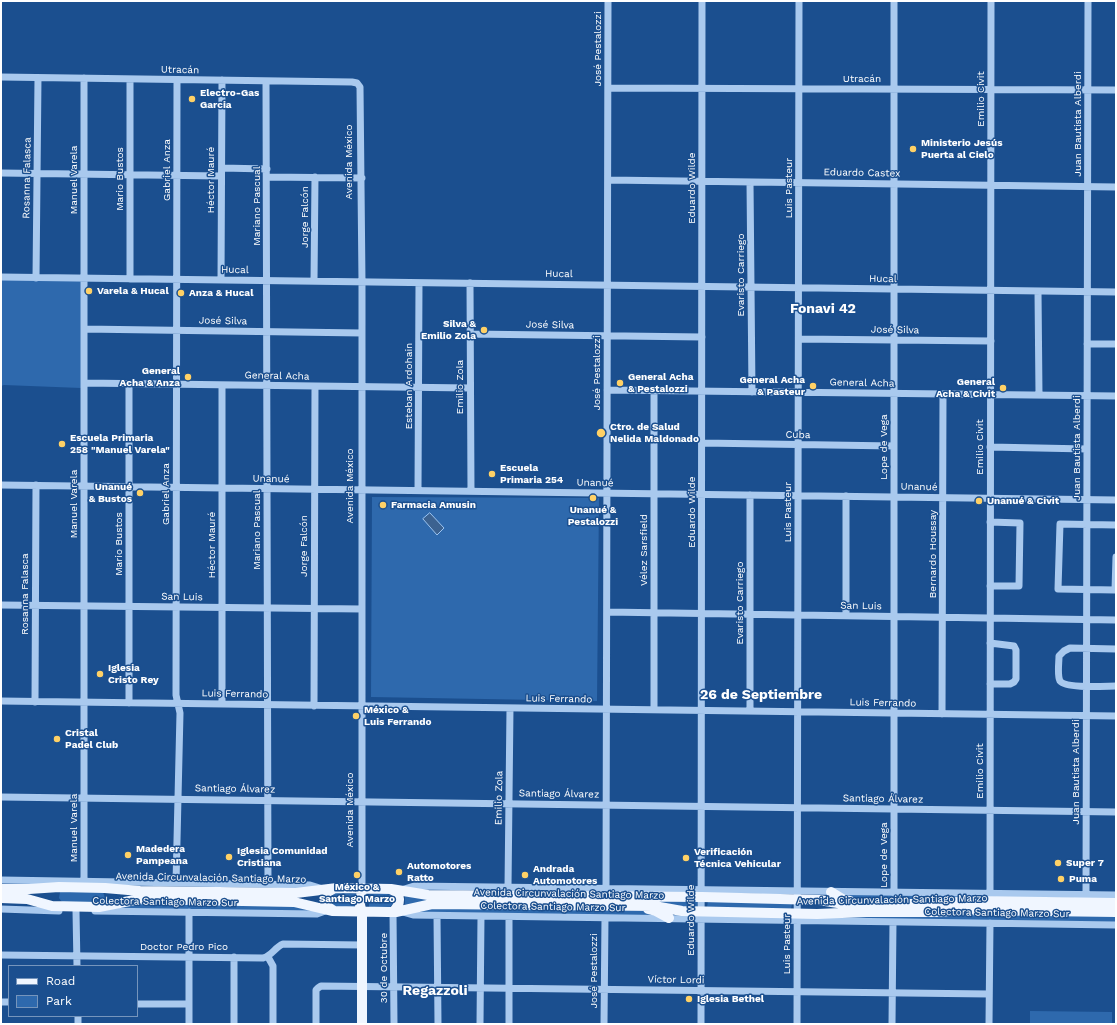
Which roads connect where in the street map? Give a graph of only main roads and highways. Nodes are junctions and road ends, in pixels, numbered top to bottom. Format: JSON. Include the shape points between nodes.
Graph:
{"nodes":[{"id":1,"x":63,"y":884,"type":"junction"},
{"id":2,"x":101,"y":885,"type":"junction"},
{"id":3,"x":337,"y":888,"type":"junction"},
{"id":4,"x":362,"y":888,"type":"junction"},
{"id":5,"x":1,"y":889,"type":"edge"},
{"id":6,"x":388,"y":889,"type":"junction"},
{"id":7,"x":831,"y":892,"type":"road end"},
{"id":8,"x":1,"y":898,"type":"edge"},
{"id":9,"x":1116,"y":903,"type":"edge"},
{"id":10,"x":888,"y":904,"type":"junction"},
{"id":11,"x":602,"y":905,"type":"junction"},
{"id":12,"x":67,"y":909,"type":"junction"},
{"id":13,"x":102,"y":909,"type":"junction"},
{"id":14,"x":332,"y":911,"type":"junction"},
{"id":15,"x":362,"y":912,"type":"junction"},
{"id":16,"x":396,"y":912,"type":"junction"},
{"id":17,"x":1116,"y":912,"type":"edge"},
{"id":18,"x":669,"y":918,"type":"road end"},
{"id":19,"x":362,"y":1024,"type":"edge"}],
"edges":[{"from":1,"to":2,"type":"main road","name":"Avenida Circunvalación Santiago Marzo"},
{"from":1,"to":5,"type":"main road","name":"Avenida Circunvalación Santiago Marzo","via":[[26,889]]},
{"from":1,"to":12,"type":"main road","via":[[55,890],[54,895],[55,901]]},
{"from":2,"to":3,"type":"main road","name":"Avenida Circunvalación Santiago Marzo","via":[[140,891],[296,893]]},
{"from":2,"to":13,"type":"main road","via":[[109,892],[110,897],[109,903]]},
{"from":3,"to":4,"type":"main road","name":"Avenida Circunvalación Santiago Marzo"},
{"from":3,"to":14,"type":"main road","via":[[330,890],[325,899]]},
{"from":4,"to":6,"type":"main road","name":"Avenida Circunvalación Santiago Marzo"},
{"from":4,"to":15,"type":"main road","name":"Avenida México","via":[[366,900]]},
{"from":6,"to":10,"type":"main road","name":"Avenida Circunvalación Santiago Marzo","via":[[431,895],[702,893],[797,896],[844,904]]},
{"from":6,"to":16,"type":"main road","via":[[396,892],[400,899]]},
{"from":7,"to":10,"type":"main road","via":[[847,901]]},
{"from":8,"to":12,"type":"main road","name":"Avenida Circunvalación Santiago Marzo","via":[[24,898]]},
{"from":9,"to":10,"type":"main road","name":"Avenida Circunvalación Santiago Marzo","via":[[973,901]]},
{"from":11,"to":16,"type":"main road","name":"Avenida Circunvalación Santiago Marzo","via":[[432,904]]},
{"from":11,"to":17,"type":"main road","name":"Avenida Circunvalación Santiago Marzo","via":[[656,906],[701,915],[797,917],[965,910]]},
{"from":11,"to":18,"type":"main road","via":[[652,910]]},
{"from":12,"to":13,"type":"main road","name":"Avenida Circunvalación Santiago Marzo"},
{"from":13,"to":14,"type":"main road","name":"Avenida Circunvalación Santiago Marzo","via":[[140,900],[303,903]]},
{"from":14,"to":15,"type":"main road","name":"Avenida Circunvalación Santiago Marzo"},
{"from":15,"to":16,"type":"main road","name":"Avenida Circunvalación Santiago Marzo"},
{"from":15,"to":19,"type":"main road","name":"Avenida México"}]}
